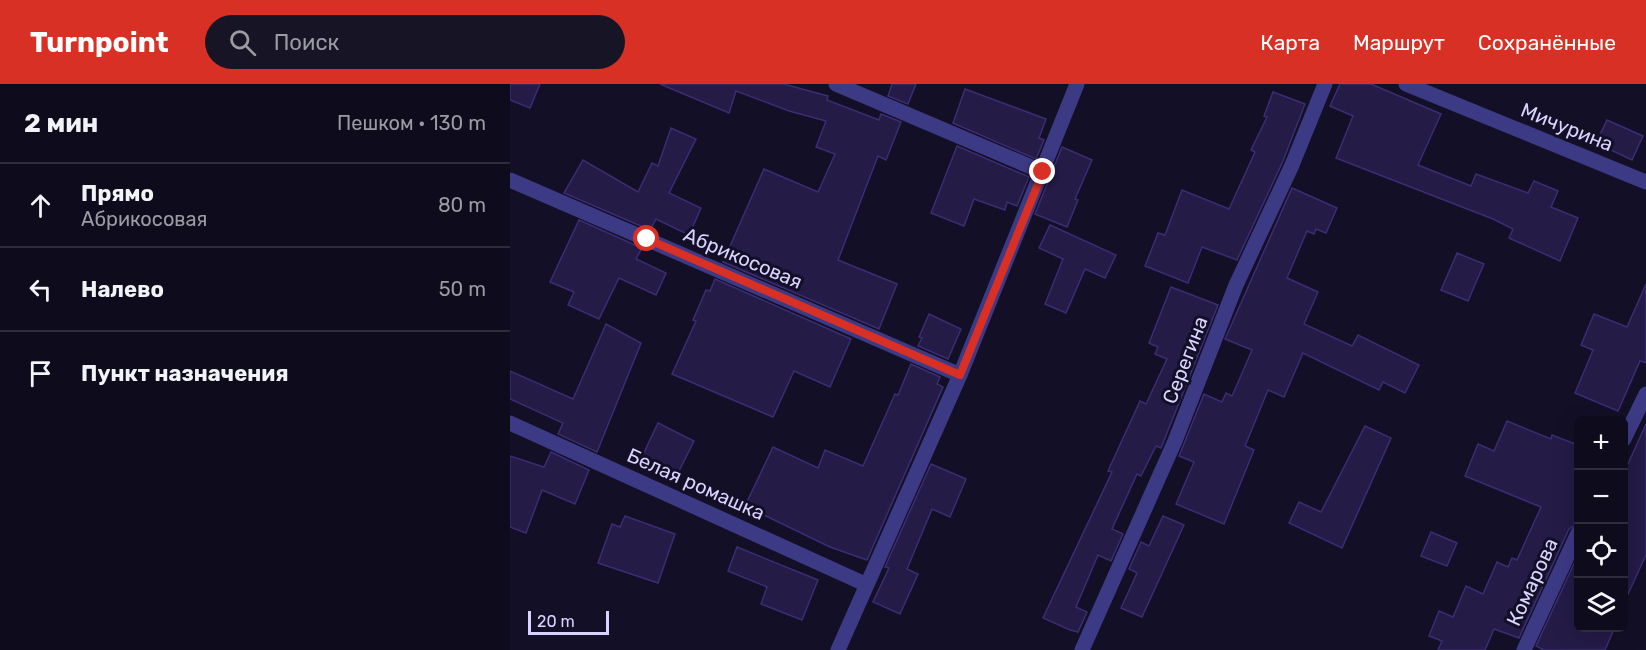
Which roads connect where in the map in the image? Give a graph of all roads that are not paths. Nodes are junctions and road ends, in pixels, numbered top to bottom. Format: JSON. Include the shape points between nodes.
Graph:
{"nodes":[{"id":1,"x":836,"y":84,"type":"edge"},
{"id":2,"x":1077,"y":84,"type":"edge"},
{"id":3,"x":1325,"y":84,"type":"edge"},
{"id":4,"x":1406,"y":84,"type":"edge"},
{"id":5,"x":1043,"y":172,"type":"junction"},
{"id":6,"x":510,"y":180,"type":"edge"},
{"id":7,"x":1646,"y":182,"type":"edge"},
{"id":8,"x":960,"y":375,"type":"junction"},
{"id":9,"x":1646,"y":394,"type":"edge"},
{"id":10,"x":510,"y":423,"type":"edge"},
{"id":11,"x":1628,"y":429,"type":"edge"},
{"id":12,"x":1574,"y":542,"type":"edge"},
{"id":13,"x":865,"y":584,"type":"junction"},
{"id":14,"x":838,"y":650,"type":"edge"},
{"id":15,"x":1082,"y":650,"type":"edge"},
{"id":16,"x":1524,"y":650,"type":"edge"}],
"edges":[{"from":1,"to":5,"type":"street"},
{"from":2,"to":5,"type":"street"},
{"from":3,"to":15,"type":"street","name":"Серегина","via":[[1236,285],[1175,441]]},
{"from":4,"to":7,"type":"street","name":"Мичурина"},
{"from":5,"to":8,"type":"street"},
{"from":6,"to":8,"type":"street","name":"Абрикосовая"},
{"from":8,"to":13,"type":"street"},
{"from":9,"to":11,"type":"street"},
{"from":10,"to":13,"type":"street","name":"Белая ромашка"},
{"from":12,"to":16,"type":"street","name":"Комарова"},
{"from":13,"to":14,"type":"street"}]}
